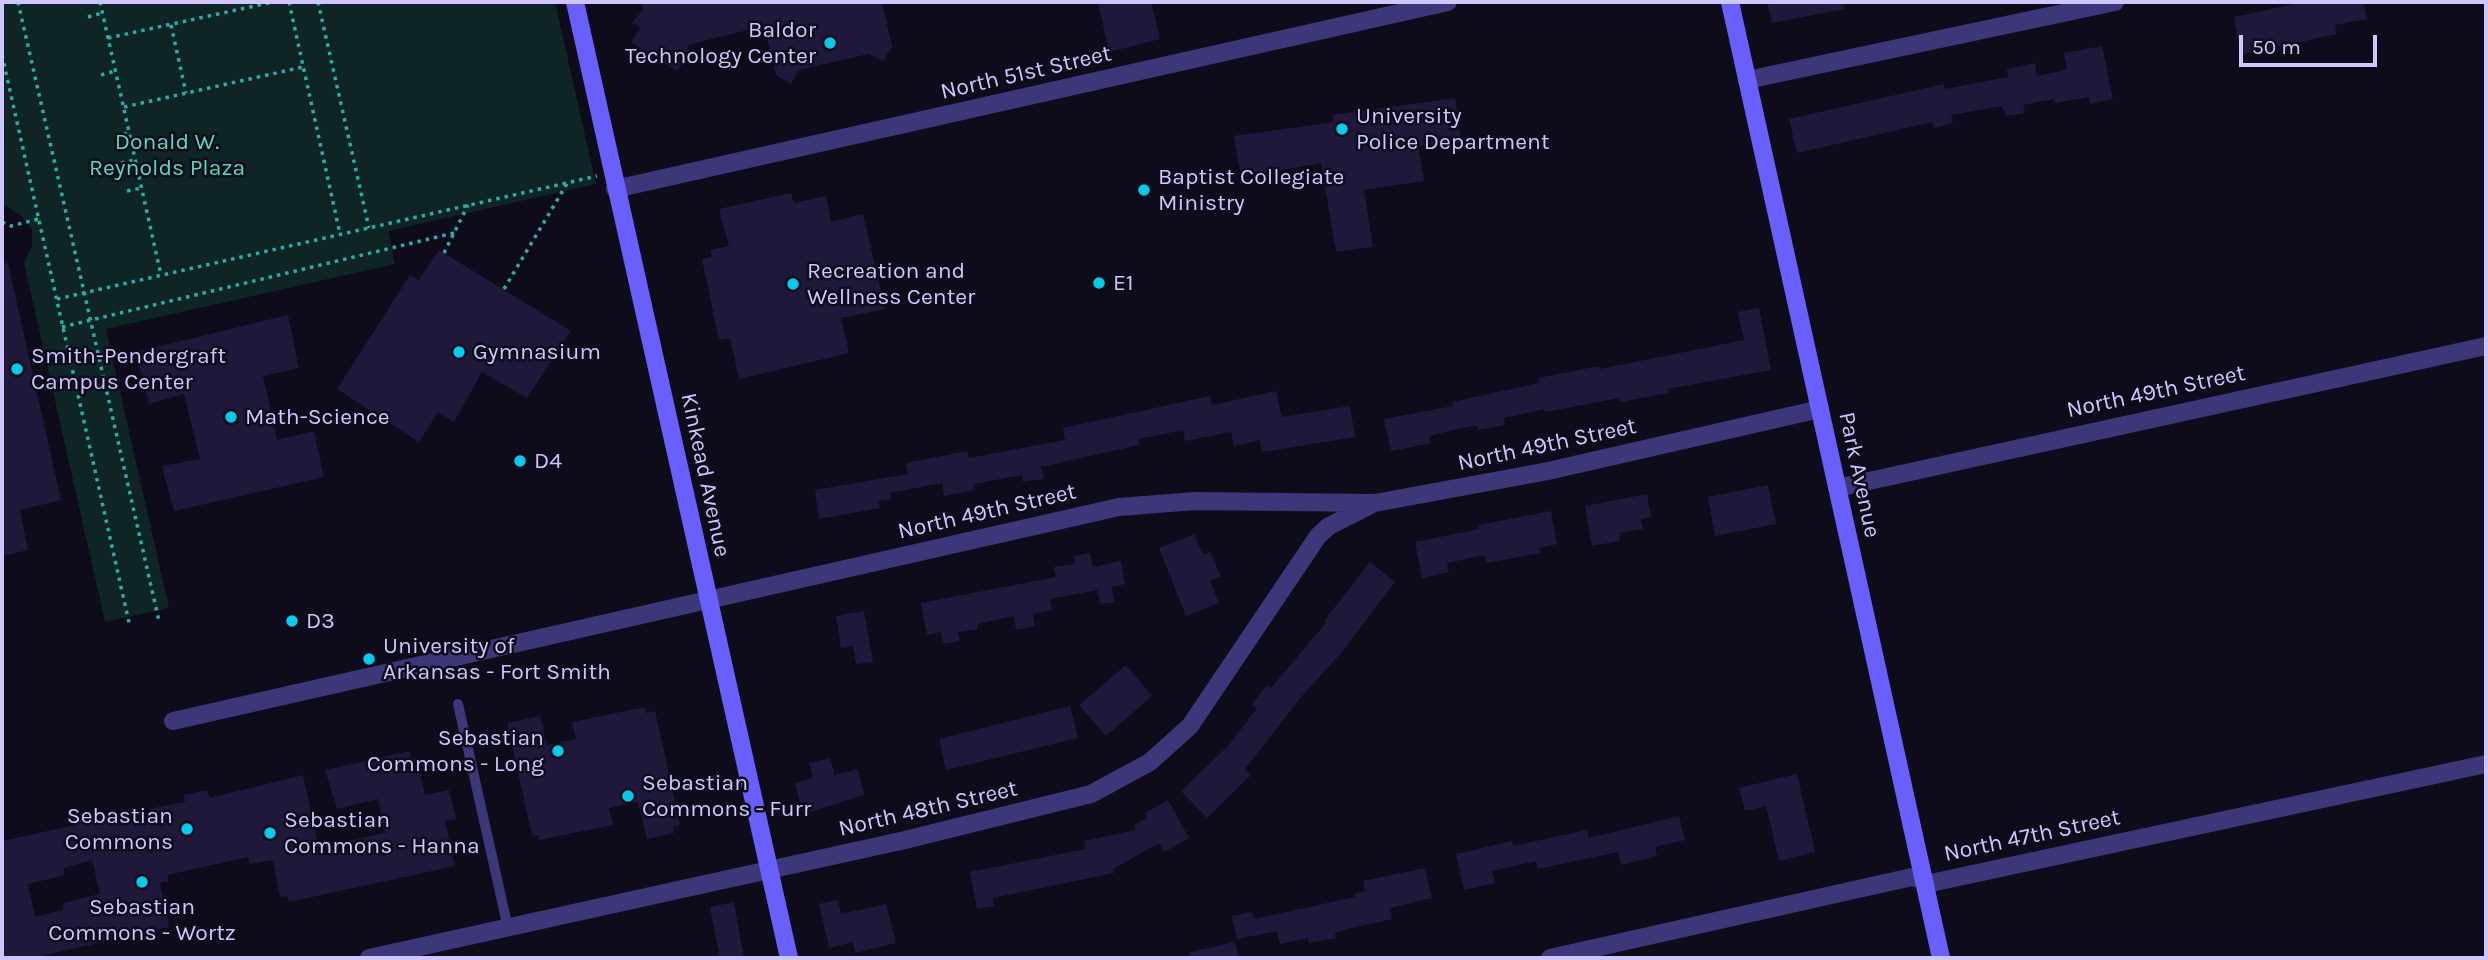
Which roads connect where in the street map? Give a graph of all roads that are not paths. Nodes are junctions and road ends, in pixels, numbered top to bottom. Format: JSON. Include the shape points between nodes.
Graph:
{"nodes":[{"id":1,"x":575,"y":2,"type":"edge"},
{"id":2,"x":1448,"y":2,"type":"edge"},
{"id":3,"x":1730,"y":2,"type":"edge"},
{"id":4,"x":2115,"y":2,"type":"edge"},
{"id":5,"x":1747,"y":80,"type":"junction"},
{"id":6,"x":615,"y":189,"type":"junction"},
{"id":7,"x":2486,"y":346,"type":"edge"},
{"id":8,"x":1820,"y":409,"type":"junction"},
{"id":9,"x":1837,"y":488,"type":"junction"},
{"id":10,"x":1376,"y":503,"type":"junction"},
{"id":11,"x":707,"y":601,"type":"junction"},
{"id":12,"x":458,"y":704,"type":"dead end"},
{"id":13,"x":173,"y":721,"type":"dead end"},
{"id":14,"x":2486,"y":764,"type":"edge"},
{"id":15,"x":769,"y":870,"type":"junction"},
{"id":16,"x":1923,"y":880,"type":"junction"},
{"id":17,"x":508,"y":928,"type":"junction"},
{"id":18,"x":369,"y":958,"type":"edge"},
{"id":19,"x":789,"y":958,"type":"edge"},
{"id":20,"x":1550,"y":958,"type":"edge"},
{"id":21,"x":1941,"y":958,"type":"edge"}],
"edges":[{"from":1,"to":6,"type":"street","name":"Kinkead Avenue"},
{"from":2,"to":6,"type":"street","name":"North 51st Street"},
{"from":3,"to":5,"type":"street","name":"Park Avenue"},
{"from":4,"to":5,"type":"street"},
{"from":5,"to":8,"type":"street","name":"Park Avenue"},
{"from":6,"to":11,"type":"street","name":"Kinkead Avenue"},
{"from":7,"to":9,"type":"street","name":"North 49th Street"},
{"from":8,"to":9,"type":"street","name":"Park Avenue"},
{"from":8,"to":10,"type":"street","name":"North 49th Street","via":[[1496,482]]},
{"from":9,"to":16,"type":"street","name":"Park Avenue"},
{"from":10,"to":11,"type":"street","name":"North 49th Street","via":[[1182,501],[1119,507]]},
{"from":10,"to":15,"type":"street","name":"North 48th Street","via":[[1318,536],[1199,714],[1173,743],[1123,779],[1056,805]]},
{"from":11,"to":13,"type":"street","name":"North 49th Street"},
{"from":11,"to":15,"type":"street","name":"Kinkead Avenue"},
{"from":12,"to":17,"type":"lane"},
{"from":14,"to":16,"type":"street","name":"North 47th Street","via":[[1926,884]]},
{"from":15,"to":17,"type":"street","name":"North 48th Street"},
{"from":15,"to":19,"type":"street","name":"Kinkead Avenue"},
{"from":16,"to":20,"type":"street","name":"North 47th Street","via":[[1912,877],[1785,903]]},
{"from":16,"to":21,"type":"street","name":"Park Avenue"},
{"from":17,"to":18,"type":"street","name":"North 48th Street"}]}
